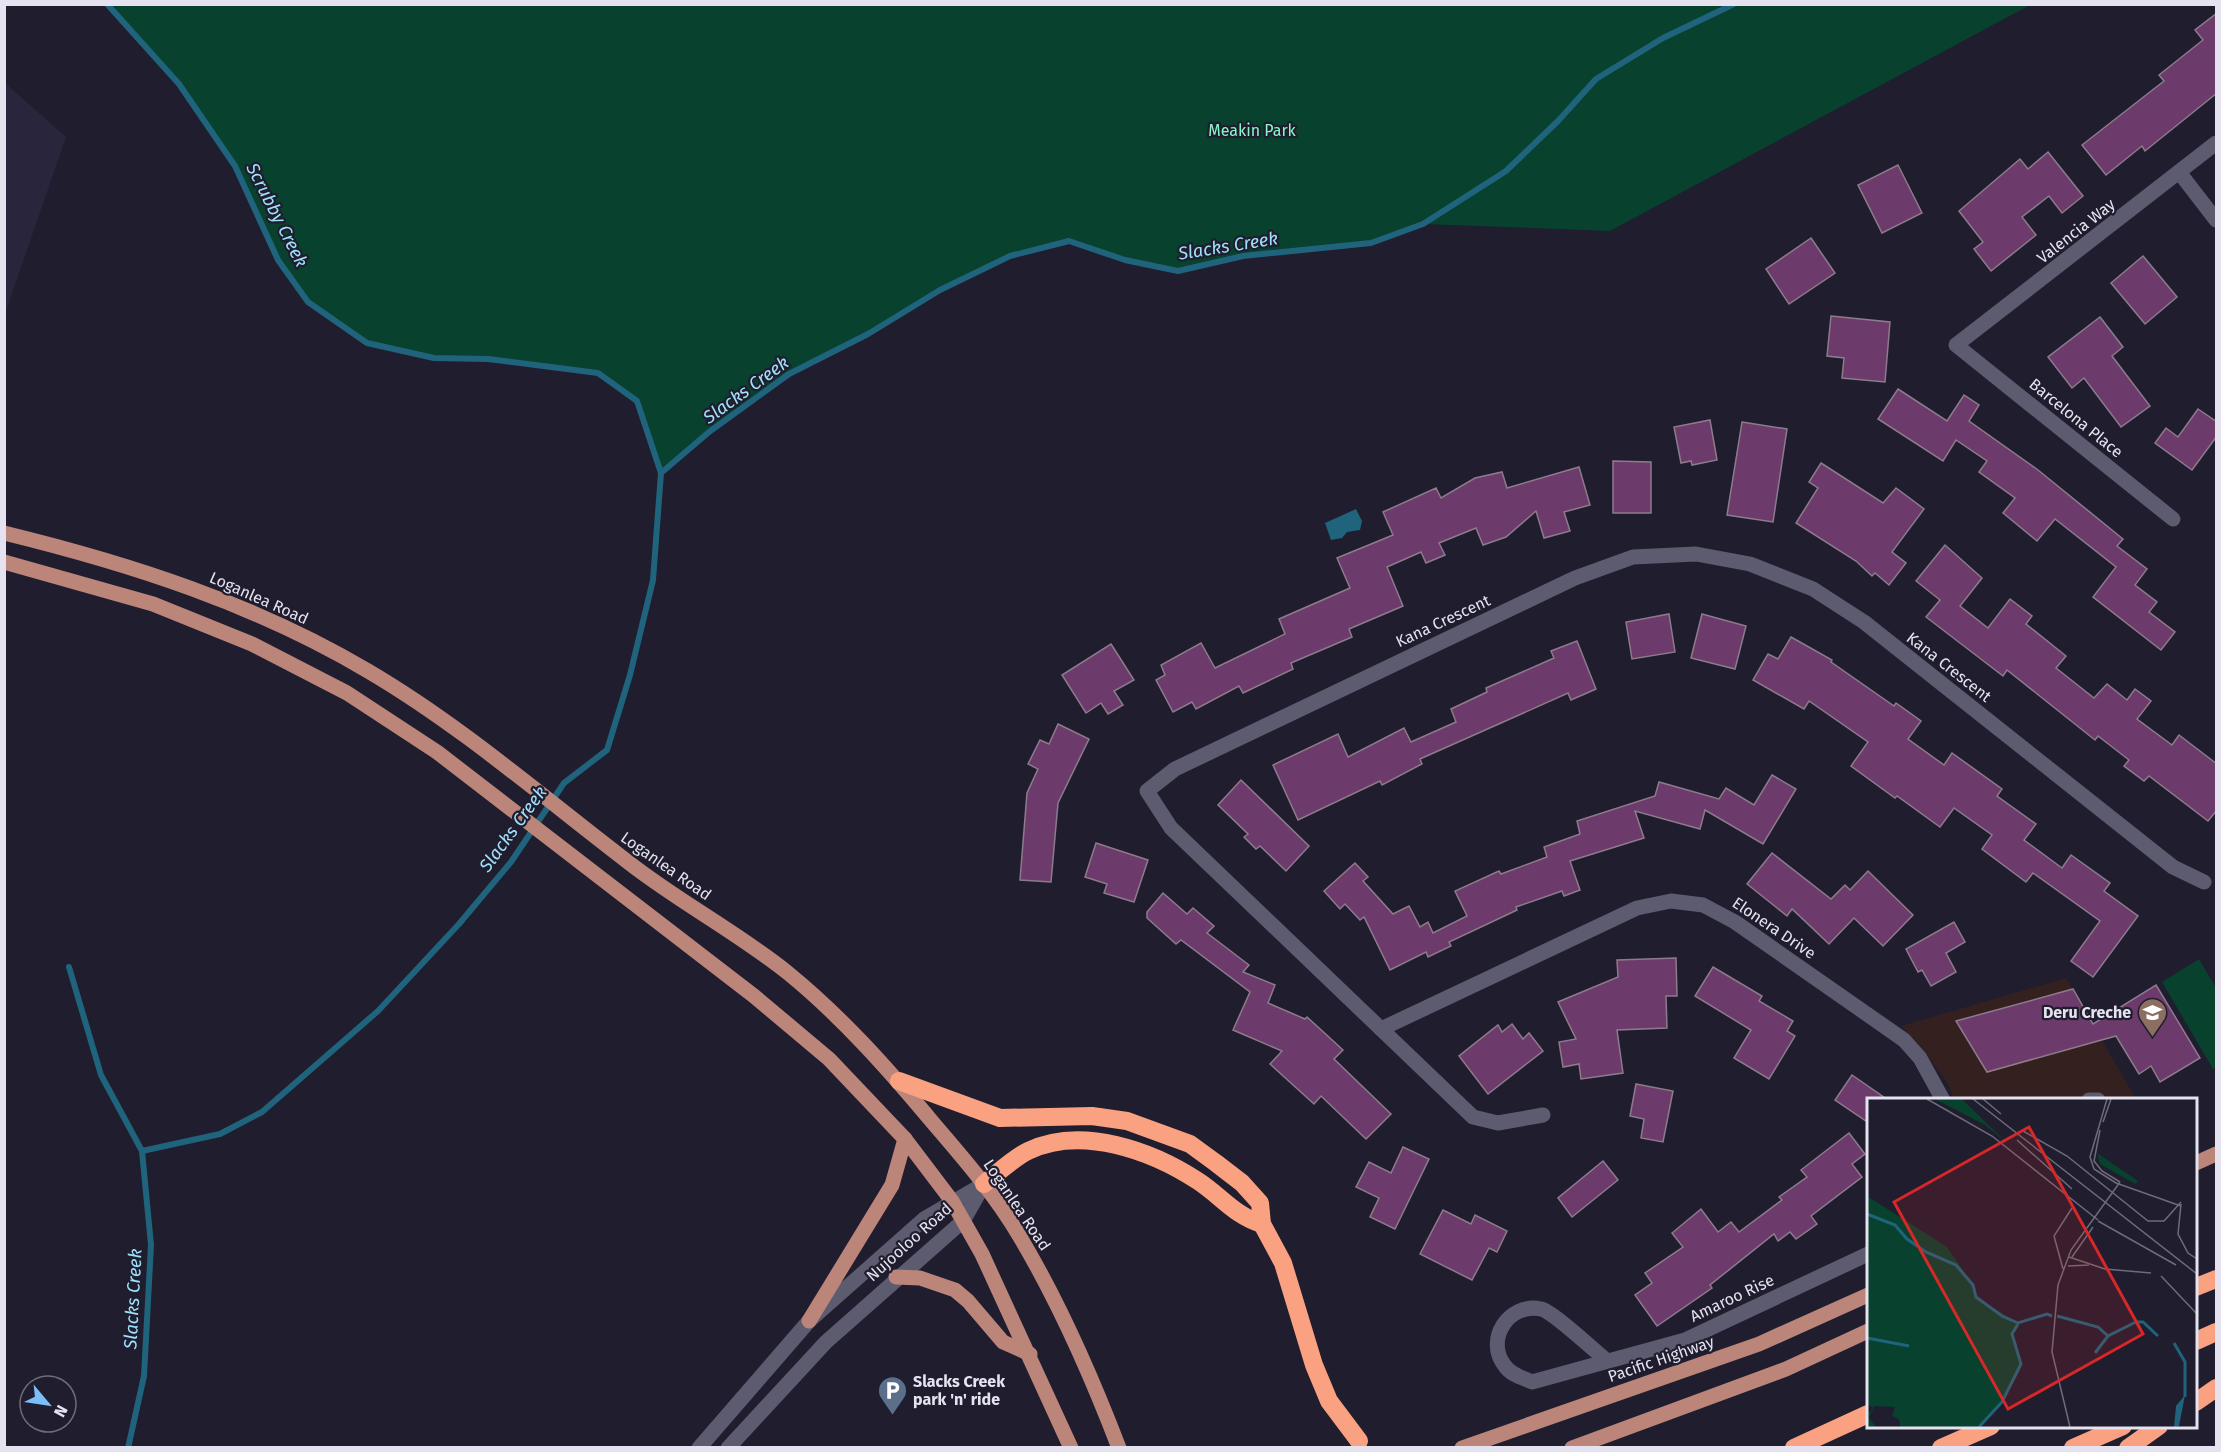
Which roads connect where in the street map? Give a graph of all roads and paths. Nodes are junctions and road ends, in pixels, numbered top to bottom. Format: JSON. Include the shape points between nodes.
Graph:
{"nodes":[{"id":1,"x":2217,"y":143,"type":"edge"},
{"id":2,"x":2180,"y":172,"type":"junction"},
{"id":3,"x":2217,"y":220,"type":"edge"},
{"id":4,"x":1956,"y":345,"type":"joint"},
{"id":5,"x":2173,"y":519,"type":"dead end"},
{"id":6,"x":4,"y":533,"type":"edge"},
{"id":7,"x":4,"y":561,"type":"edge"},
{"id":8,"x":2204,"y":882,"type":"dead end"},
{"id":9,"x":1381,"y":1029,"type":"junction"},
{"id":10,"x":898,"y":1082,"type":"junction"},
{"id":11,"x":1942,"y":1098,"type":"edge"},
{"id":12,"x":1543,"y":1115,"type":"dead end"},
{"id":13,"x":905,"y":1139,"type":"junction"},
{"id":14,"x":2217,"y":1154,"type":"edge"},
{"id":15,"x":2197,"y":1163,"type":"edge"},
{"id":16,"x":984,"y":1184,"type":"junction"},
{"id":17,"x":952,"y":1201,"type":"junction"},
{"id":18,"x":963,"y":1221,"type":"junction"},
{"id":19,"x":1262,"y":1224,"type":"junction"},
{"id":20,"x":1867,"y":1255,"type":"edge"},
{"id":21,"x":896,"y":1277,"type":"junction"},
{"id":22,"x":2217,"y":1279,"type":"edge"},
{"id":23,"x":2197,"y":1287,"type":"edge"},
{"id":24,"x":1867,"y":1296,"type":"edge"},
{"id":25,"x":809,"y":1321,"type":"junction"},
{"id":26,"x":1867,"y":1332,"type":"edge"},
{"id":27,"x":2217,"y":1332,"type":"edge"},
{"id":28,"x":2197,"y":1341,"type":"edge"},
{"id":29,"x":1030,"y":1354,"type":"junction"},
{"id":30,"x":1606,"y":1360,"type":"junction"},
{"id":31,"x":2217,"y":1388,"type":"edge"},
{"id":32,"x":2197,"y":1396,"type":"edge"},
{"id":33,"x":2197,"y":1401,"type":"edge"},
{"id":34,"x":1867,"y":1415,"type":"edge"},
{"id":35,"x":1986,"y":1428,"type":"edge"},
{"id":36,"x":2118,"y":1428,"type":"edge"},
{"id":37,"x":2156,"y":1428,"type":"edge"},
{"id":38,"x":1359,"y":1441,"type":"dead end"},
{"id":39,"x":699,"y":1448,"type":"edge"},
{"id":40,"x":728,"y":1448,"type":"edge"},
{"id":41,"x":1071,"y":1448,"type":"edge"},
{"id":42,"x":1119,"y":1448,"type":"edge"},
{"id":43,"x":1462,"y":1448,"type":"edge"},
{"id":44,"x":1572,"y":1448,"type":"edge"},
{"id":45,"x":1794,"y":1448,"type":"edge"},
{"id":46,"x":1941,"y":1448,"type":"edge"},
{"id":47,"x":2073,"y":1448,"type":"edge"},
{"id":48,"x":2128,"y":1448,"type":"edge"}],
"edges":[{"from":1,"to":2,"type":"street","name":"Valencia Way"},
{"from":2,"to":3,"type":"street"},
{"from":2,"to":4,"type":"street","name":"Valencia Way"},
{"from":4,"to":5,"type":"street","name":"Barcelona Place"},
{"from":6,"to":10,"type":"main road","name":"Loganlea Road","via":[[167,578],[271,620],[367,670],[454,728],[651,880],[790,975]]},
{"from":7,"to":13,"type":"main road","via":[[153,604],[252,644],[346,693],[438,752],[754,996],[830,1059]]},
{"from":8,"to":9,"type":"street","name":"Kana Crescent","via":[[2173,867],[1864,622],[1813,589],[1750,564],[1696,554],[1633,557],[1575,578],[1175,769],[1147,791],[1171,828]]},
{"from":9,"to":11,"type":"street","name":"Elonera Drive","via":[[1637,908],[1671,901],[1703,905],[1735,922],[1904,1040],[1920,1058]]},
{"from":9,"to":12,"type":"street","name":"Kana Crescent","via":[[1473,1117],[1498,1123]]},
{"from":10,"to":16,"type":"main road","name":"Loganlea Road"},
{"from":10,"to":19,"type":"highway","via":[[1000,1118],[1092,1116],[1127,1121],[1161,1132],[1190,1144],[1242,1183],[1260,1203]]},
{"from":13,"to":17,"type":"main road"},
{"from":13,"to":25,"type":"main road","via":[[892,1185]]},
{"from":14,"to":15,"type":"main road"},
{"from":16,"to":17,"type":"street","name":"Nujooloo Road"},
{"from":16,"to":18,"type":"street","name":"Nujooloo Road"},
{"from":16,"to":19,"type":"highway","via":[[1028,1151],[1049,1144],[1093,1142],[1120,1146],[1176,1168],[1244,1218]]},
{"from":16,"to":42,"type":"main road","name":"Loganlea Road","via":[[1019,1235],[1057,1303]]},
{"from":17,"to":18,"type":"main road"},
{"from":17,"to":25,"type":"street","name":"Nujooloo Road","via":[[924,1219]]},
{"from":18,"to":21,"type":"street","name":"Nujooloo Road"},
{"from":18,"to":29,"type":"main road"},
{"from":19,"to":38,"type":"highway","via":[[1283,1263],[1329,1401]]},
{"from":20,"to":30,"type":"street","name":"Amaroo Rise","via":[[1685,1340]]},
{"from":21,"to":29,"type":"main road","via":[[920,1278],[955,1290],[1003,1342]]},
{"from":21,"to":40,"type":"street","name":"Nujooloo Road","via":[[826,1342]]},
{"from":22,"to":23,"type":"highway"},
{"from":24,"to":43,"type":"main road","name":"Pacific Highway","via":[[1759,1344]]},
{"from":25,"to":39,"type":"street","name":"Nujooloo Road"},
{"from":26,"to":44,"type":"main road","via":[[1786,1369]]},
{"from":27,"to":28,"type":"highway"},
{"from":29,"to":41,"type":"main road"},
{"from":30,"to":30,"type":"street","name":"Amaroo Rise","via":[[1543,1309],[1514,1313],[1504,1322],[1498,1336],[1498,1352],[1504,1366],[1532,1382]]},
{"from":31,"to":32,"type":"highway"},
{"from":31,"to":33,"type":"highway"},
{"from":34,"to":45,"type":"highway"},
{"from":35,"to":46,"type":"highway"},
{"from":36,"to":47,"type":"highway"},
{"from":37,"to":48,"type":"highway"}]}
